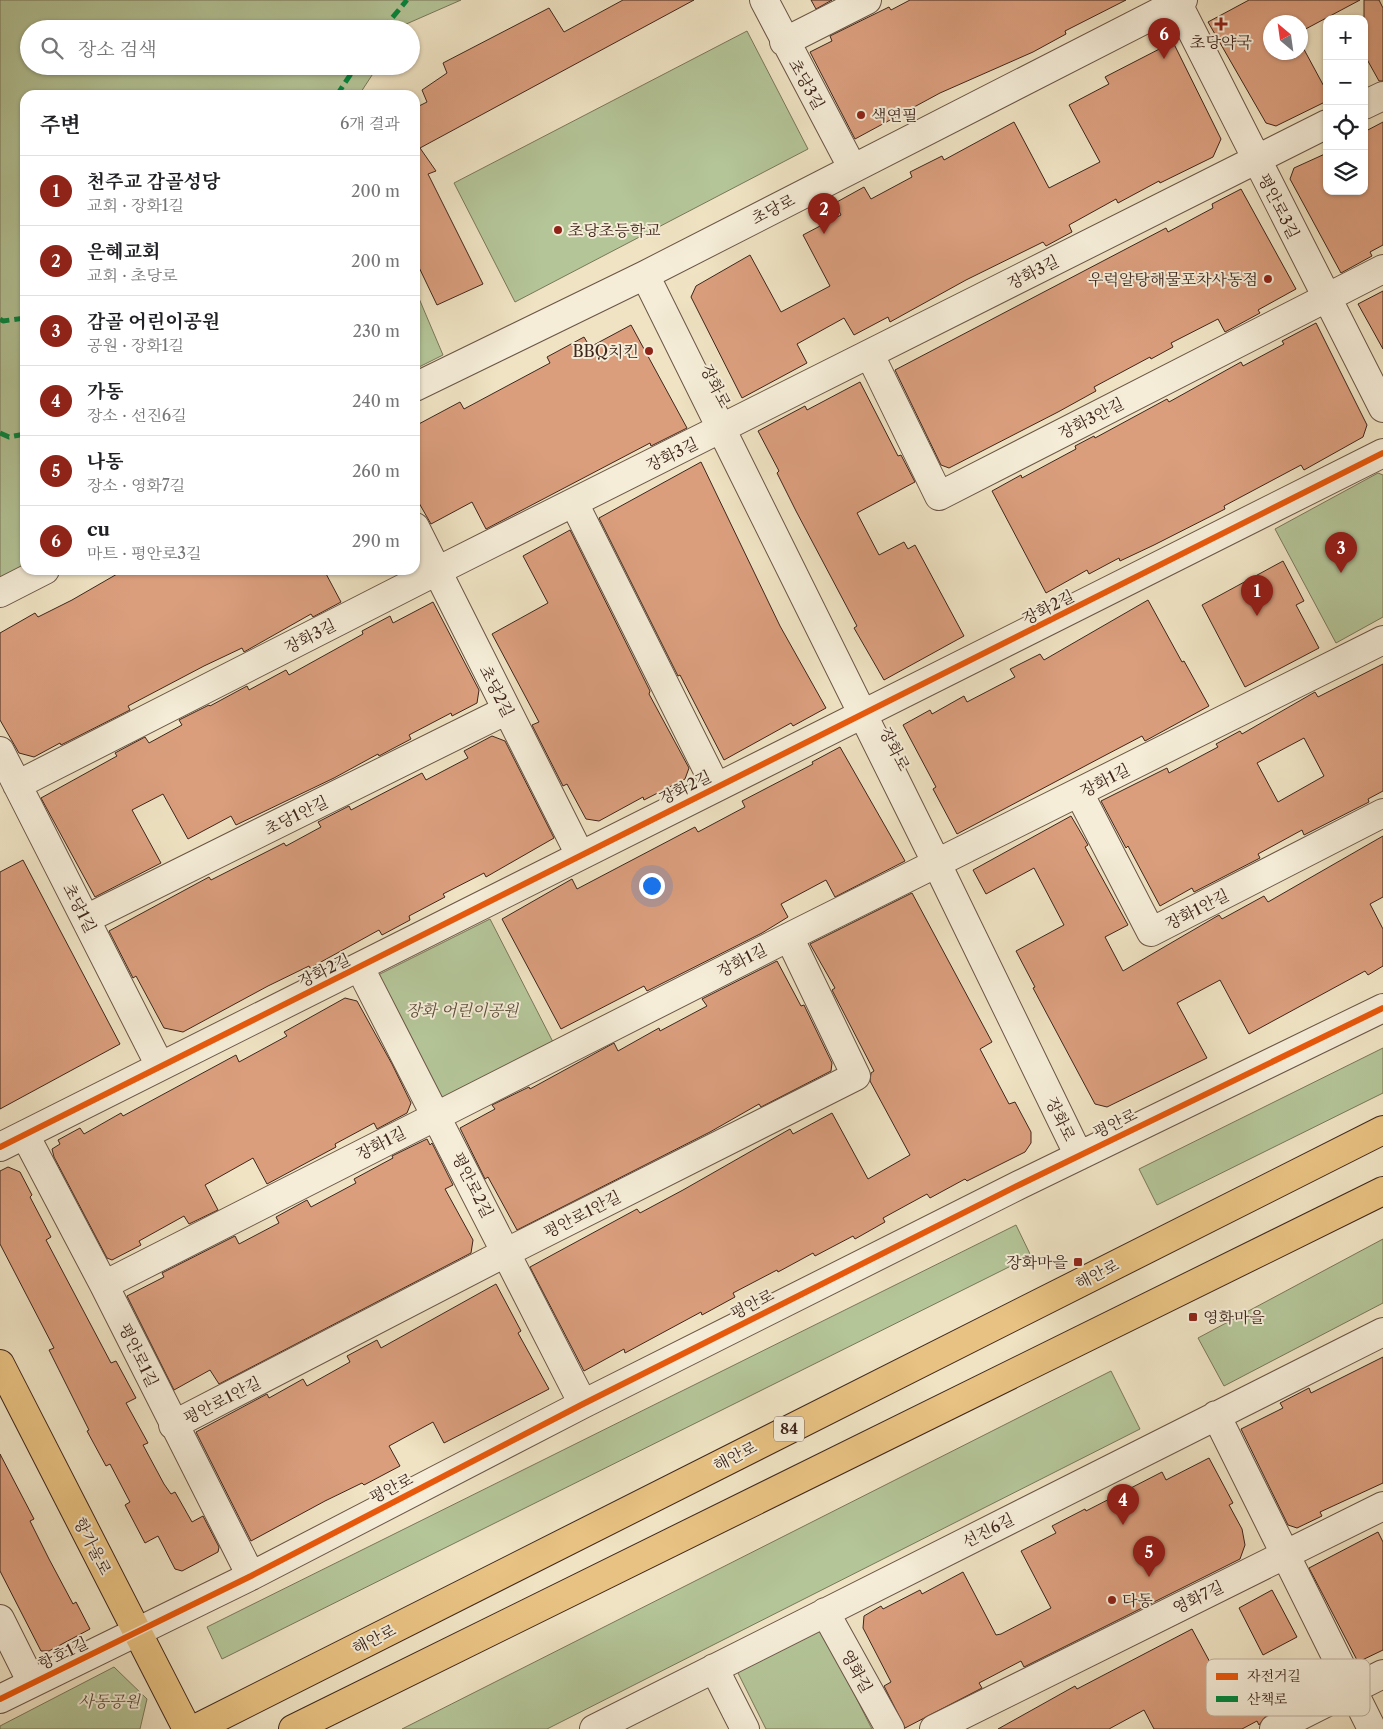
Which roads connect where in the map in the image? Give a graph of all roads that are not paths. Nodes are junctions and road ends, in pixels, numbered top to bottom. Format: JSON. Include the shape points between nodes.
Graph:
{"nodes":[{"id":1,"x":764,"y":0,"type":"edge"},
{"id":2,"x":868,"y":0,"type":"edge"},
{"id":3,"x":1179,"y":1,"type":"edge"},
{"id":4,"x":784,"y":42,"type":"junction"},
{"id":5,"x":1383,"y":96,"type":"edge"},
{"id":6,"x":1368,"y":103,"type":"edge"},
{"id":7,"x":1323,"y":126,"type":"edge"},
{"id":8,"x":1255,"y":159,"type":"junction"},
{"id":9,"x":852,"y":167,"type":"junction"},
{"id":10,"x":1383,"y":268,"type":"edge"},
{"id":11,"x":644,"y":275,"type":"junction"},
{"id":12,"x":1327,"y":297,"type":"junction"},
{"id":13,"x":870,"y":355,"type":"junction"},
{"id":14,"x":420,"y":386,"type":"edge"},
{"id":15,"x":1383,"y":408,"type":"edge"},
{"id":16,"x":722,"y":429,"type":"junction"},
{"id":17,"x":1383,"y":453,"type":"edge"},
{"id":18,"x":574,"y":503,"type":"junction"},
{"id":19,"x":420,"y":537,"type":"edge"},
{"id":20,"x":437,"y":571,"type":"junction"},
{"id":21,"x":35,"y":575,"type":"edge"},
{"id":22,"x":0,"y":593,"type":"edge"},
{"id":23,"x":1383,"y":640,"type":"edge"},
{"id":24,"x":506,"y":710,"type":"junction"},
{"id":25,"x":862,"y":713,"type":"junction"},
{"id":26,"x":0,"y":751,"type":"edge"},
{"id":27,"x":18,"y":785,"type":"junction"},
{"id":28,"x":716,"y":788,"type":"junction"},
{"id":29,"x":1079,"y":793,"type":"junction"},
{"id":30,"x":1383,"y":813,"type":"edge"},
{"id":31,"x":580,"y":855,"type":"junction"},
{"id":32,"x":937,"y":864,"type":"junction"},
{"id":33,"x":86,"y":919,"type":"junction"},
{"id":34,"x":789,"y":937,"type":"junction"},
{"id":35,"x":360,"y":968,"type":"junction"},
{"id":36,"x":1383,"y":1008,"type":"edge"},
{"id":37,"x":160,"y":1066,"type":"junction"},
{"id":38,"x":437,"y":1114,"type":"junction"},
{"id":39,"x":1383,"y":1130,"type":"edge"},
{"id":40,"x":25,"y":1136,"type":"junction"},
{"id":41,"x":0,"y":1148,"type":"edge"},
{"id":42,"x":1079,"y":1156,"type":"junction"},
{"id":43,"x":1383,"y":1192,"type":"edge"},
{"id":44,"x":506,"y":1252,"type":"junction"},
{"id":45,"x":104,"y":1284,"type":"junction"},
{"id":46,"x":1383,"y":1332,"type":"edge"},
{"id":47,"x":0,"y":1364,"type":"edge"},
{"id":48,"x":583,"y":1404,"type":"junction"},
{"id":49,"x":1216,"y":1415,"type":"junction"},
{"id":50,"x":173,"y":1425,"type":"junction"},
{"id":51,"x":1383,"y":1506,"type":"edge"},
{"id":52,"x":1286,"y":1554,"type":"junction"},
{"id":53,"x":251,"y":1576,"type":"junction"},
{"id":54,"x":825,"y":1612,"type":"junction"},
{"id":55,"x":0,"y":1619,"type":"edge"},
{"id":56,"x":137,"y":1632,"type":"junction"},
{"id":57,"x":1337,"y":1659,"type":"edge"},
{"id":58,"x":714,"y":1668,"type":"junction"},
{"id":59,"x":1383,"y":1674,"type":"edge"},
{"id":60,"x":1370,"y":1681,"type":"edge"},
{"id":61,"x":32,"y":1683,"type":"junction"},
{"id":62,"x":0,"y":1699,"type":"edge"},
{"id":63,"x":1300,"y":1716,"type":"edge"},
{"id":64,"x":1365,"y":1716,"type":"edge"},
{"id":65,"x":187,"y":1729,"type":"edge"},
{"id":66,"x":195,"y":1729,"type":"edge"},
{"id":67,"x":292,"y":1729,"type":"edge"},
{"id":68,"x":594,"y":1729,"type":"edge"},
{"id":69,"x":745,"y":1729,"type":"edge"},
{"id":70,"x":890,"y":1729,"type":"edge"},
{"id":71,"x":934,"y":1729,"type":"edge"},
{"id":72,"x":1274,"y":1729,"type":"edge"},
{"id":73,"x":1372,"y":1729,"type":"edge"}],
"edges":[{"from":1,"to":4,"type":"street","name":"초당3길"},
{"from":2,"to":4,"type":"street"},
{"from":3,"to":8,"type":"street","name":"평안로3길"},
{"from":3,"to":9,"type":"street","name":"초당로"},
{"from":4,"to":9,"type":"street","name":"초당3길"},
{"from":5,"to":6,"type":"street"},
{"from":7,"to":8,"type":"street","name":"장화3길"},
{"from":8,"to":12,"type":"street","name":"평안로3길"},
{"from":8,"to":13,"type":"street","name":"장화3길"},
{"from":9,"to":11,"type":"street","name":"초당로"},
{"from":10,"to":12,"type":"street","name":"장화3안길"},
{"from":11,"to":14,"type":"street","name":"초당로"},
{"from":11,"to":16,"type":"street","name":"장화로"},
{"from":12,"to":13,"type":"street","name":"장화3안길","via":[[939,496]]},
{"from":12,"to":15,"type":"street","name":"평안로3길"},
{"from":13,"to":16,"type":"street","name":"장화3길"},
{"from":16,"to":18,"type":"street","name":"장화3길"},
{"from":16,"to":25,"type":"street","name":"장화로"},
{"from":17,"to":25,"type":"street","name":"장화2길"},
{"from":18,"to":20,"type":"street","name":"장화3길"},
{"from":18,"to":28,"type":"street","name":"장화2길"},
{"from":19,"to":20,"type":"street","name":"초당2길"},
{"from":20,"to":24,"type":"street","name":"초당2길"},
{"from":20,"to":27,"type":"street","name":"장화3길"},
{"from":21,"to":22,"type":"street"},
{"from":23,"to":29,"type":"street","name":"장화1길"},
{"from":24,"to":31,"type":"street","name":"초당2길"},
{"from":24,"to":33,"type":"street","name":"초당1안길"},
{"from":25,"to":28,"type":"street","name":"장화2길"},
{"from":25,"to":32,"type":"street","name":"장화로"},
{"from":26,"to":27,"type":"street","name":"초당1길"},
{"from":27,"to":33,"type":"street","name":"초당1길"},
{"from":28,"to":31,"type":"street","name":"장화2길"},
{"from":29,"to":30,"type":"street","name":"장화1안길","via":[[1151,932]]},
{"from":29,"to":32,"type":"street","name":"장화1길"},
{"from":31,"to":35,"type":"street","name":"장화2길"},
{"from":32,"to":34,"type":"street","name":"장화1길"},
{"from":32,"to":42,"type":"street","name":"장화로"},
{"from":33,"to":37,"type":"street","name":"초당1길"},
{"from":34,"to":38,"type":"street","name":"장화1길"},
{"from":34,"to":44,"type":"street","name":"평안로1안길","via":[[856,1076]]},
{"from":35,"to":37,"type":"street","name":"장화2길"},
{"from":35,"to":38,"type":"street","name":"평안로2길"},
{"from":36,"to":42,"type":"street","name":"평안로"},
{"from":37,"to":40,"type":"street","name":"장화2길"},
{"from":38,"to":44,"type":"street","name":"평안로2길"},
{"from":38,"to":45,"type":"street","name":"장화1길"},
{"from":39,"to":66,"type":"main road","name":"해안로","number":"84"},
{"from":40,"to":41,"type":"street","name":"장화2길"},
{"from":40,"to":45,"type":"street","name":"평안로1길"},
{"from":42,"to":48,"type":"street","name":"평안로"},
{"from":43,"to":67,"type":"main road"},
{"from":44,"to":48,"type":"street","name":"평안로2길"},
{"from":44,"to":50,"type":"street","name":"평안로1안길"},
{"from":45,"to":50,"type":"street","name":"평안로1길"},
{"from":46,"to":49,"type":"street","name":"선진6길"},
{"from":47,"to":56,"type":"main road","name":"항가울로"},
{"from":48,"to":53,"type":"street","name":"평안로"},
{"from":49,"to":52,"type":"street"},
{"from":49,"to":54,"type":"street","name":"선진6길"},
{"from":50,"to":53,"type":"street","name":"평안로1길"},
{"from":51,"to":52,"type":"street","name":"영화7길"},
{"from":52,"to":57,"type":"street"},
{"from":52,"to":71,"type":"street","name":"영화7길"},
{"from":53,"to":56,"type":"street","name":"평안로"},
{"from":54,"to":58,"type":"street","name":"선진6길"},
{"from":54,"to":70,"type":"street","name":"영화길"},
{"from":55,"to":61,"type":"street"},
{"from":56,"to":61,"type":"street","name":"항호1길"},
{"from":56,"to":65,"type":"main road","name":"항가울로"},
{"from":58,"to":68,"type":"street","name":"선진6길"},
{"from":58,"to":69,"type":"street"},
{"from":59,"to":60,"type":"street"},
{"from":61,"to":62,"type":"street","name":"항호1길"},
{"from":63,"to":72,"type":"street"},
{"from":64,"to":73,"type":"street"}]}
